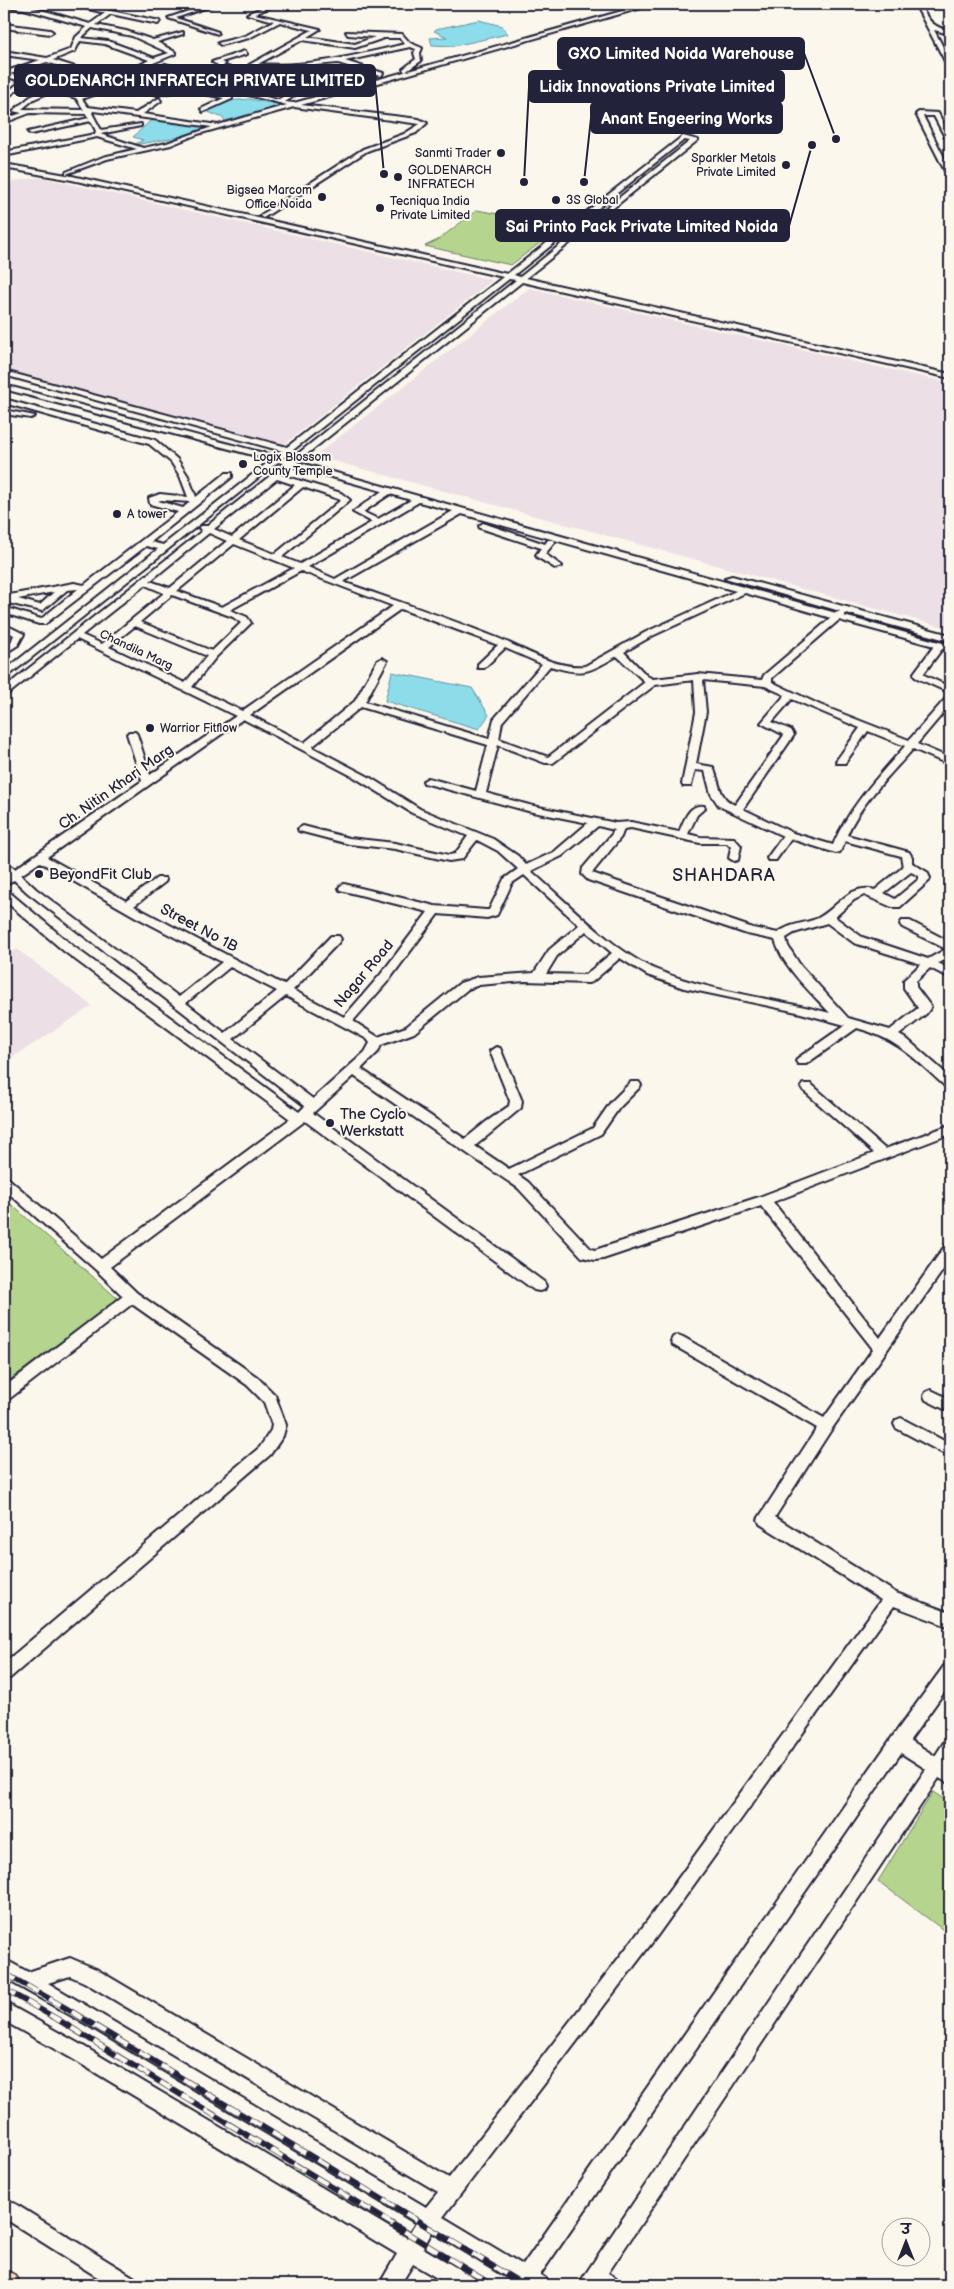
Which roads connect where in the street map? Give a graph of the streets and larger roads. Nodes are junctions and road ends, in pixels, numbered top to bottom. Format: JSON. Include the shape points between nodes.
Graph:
{"nodes":[{"id":1,"x":33,"y":4,"type":"edge"},
{"id":2,"x":70,"y":4,"type":"edge"},
{"id":3,"x":213,"y":4,"type":"edge"},
{"id":4,"x":274,"y":4,"type":"edge"},
{"id":5,"x":652,"y":4,"type":"edge"},
{"id":6,"x":917,"y":4,"type":"edge"},
{"id":7,"x":4,"y":5,"type":"edge"},
{"id":8,"x":21,"y":7,"type":"junction"},
{"id":9,"x":11,"y":11,"type":"dead end"},
{"id":10,"x":108,"y":12,"type":"junction"},
{"id":11,"x":171,"y":18,"type":"junction"},
{"id":12,"x":278,"y":21,"type":"junction"},
{"id":13,"x":158,"y":22,"type":"junction"},
{"id":14,"x":4,"y":26,"type":"edge"},
{"id":15,"x":91,"y":26,"type":"junction"},
{"id":16,"x":929,"y":26,"type":"junction"},
{"id":17,"x":143,"y":27,"type":"dead end"},
{"id":18,"x":135,"y":30,"type":"dead end"},
{"id":19,"x":50,"y":32,"type":"dead end"},
{"id":20,"x":950,"y":32,"type":"edge"},
{"id":21,"x":127,"y":33,"type":"junction"},
{"id":22,"x":181,"y":33,"type":"dead end"},
{"id":23,"x":216,"y":33,"type":"dead end"},
{"id":24,"x":348,"y":33,"type":"dead end"},
{"id":25,"x":383,"y":36,"type":"junction"},
{"id":26,"x":302,"y":38,"type":"junction"},
{"id":27,"x":78,"y":39,"type":"junction"},
{"id":28,"x":152,"y":42,"type":"junction"},
{"id":29,"x":221,"y":43,"type":"dead end"},
{"id":30,"x":410,"y":45,"type":"junction"},
{"id":31,"x":4,"y":52,"type":"edge"},
{"id":32,"x":245,"y":53,"type":"dead end"},
{"id":33,"x":48,"y":60,"type":"junction"},
{"id":34,"x":154,"y":60,"type":"junction"},
{"id":35,"x":339,"y":61,"type":"junction"},
{"id":36,"x":950,"y":64,"type":"edge"},
{"id":37,"x":165,"y":66,"type":"dead end"},
{"id":38,"x":275,"y":67,"type":"junction"},
{"id":39,"x":406,"y":70,"type":"junction"},
{"id":40,"x":381,"y":74,"type":"junction"},
{"id":41,"x":5,"y":75,"type":"edge"},
{"id":42,"x":258,"y":76,"type":"junction"},
{"id":43,"x":391,"y":78,"type":"junction"},
{"id":44,"x":120,"y":79,"type":"junction"},
{"id":45,"x":24,"y":82,"type":"junction"},
{"id":46,"x":108,"y":85,"type":"junction"},
{"id":47,"x":239,"y":86,"type":"junction"},
{"id":48,"x":50,"y":90,"type":"junction"},
{"id":49,"x":168,"y":91,"type":"junction"},
{"id":50,"x":60,"y":92,"type":"junction"},
{"id":51,"x":242,"y":94,"type":"junction"},
{"id":52,"x":4,"y":98,"type":"edge"},
{"id":53,"x":79,"y":98,"type":"junction"},
{"id":54,"x":230,"y":98,"type":"junction"},
{"id":55,"x":159,"y":100,"type":"dead end"},
{"id":56,"x":278,"y":103,"type":"junction"},
{"id":57,"x":294,"y":106,"type":"junction"},
{"id":58,"x":88,"y":110,"type":"junction"},
{"id":59,"x":202,"y":110,"type":"dead end"},
{"id":60,"x":30,"y":112,"type":"junction"},
{"id":61,"x":138,"y":114,"type":"junction"},
{"id":62,"x":94,"y":119,"type":"junction"},
{"id":63,"x":4,"y":121,"type":"edge"},
{"id":64,"x":139,"y":124,"type":"dead end"},
{"id":65,"x":224,"y":125,"type":"junction"},
{"id":66,"x":118,"y":128,"type":"junction"},
{"id":67,"x":31,"y":132,"type":"dead end"},
{"id":68,"x":98,"y":133,"type":"junction"},
{"id":69,"x":141,"y":133,"type":"dead end"},
{"id":70,"x":950,"y":141,"type":"edge"},
{"id":71,"x":143,"y":149,"type":"junction"},
{"id":72,"x":4,"y":154,"type":"edge"},
{"id":73,"x":4,"y":161,"type":"edge"},
{"id":74,"x":15,"y":166,"type":"junction"},
{"id":75,"x":4,"y":167,"type":"edge"},
{"id":76,"x":68,"y":173,"type":"junction"},
{"id":77,"x":950,"y":175,"type":"edge"},
{"id":78,"x":263,"y":216,"type":"junction"},
{"id":79,"x":511,"y":274,"type":"junction"},
{"id":80,"x":525,"y":277,"type":"junction"},
{"id":81,"x":950,"y":369,"type":"edge"},
{"id":82,"x":4,"y":374,"type":"edge"},
{"id":83,"x":950,"y":376,"type":"edge"},
{"id":84,"x":4,"y":379,"type":"edge"},
{"id":85,"x":6,"y":390,"type":"edge"},
{"id":86,"x":4,"y":401,"type":"edge"},
{"id":87,"x":4,"y":412,"type":"edge"},
{"id":88,"x":55,"y":414,"type":"junction"},
{"id":89,"x":286,"y":452,"type":"junction"},
{"id":90,"x":299,"y":458,"type":"junction"},
{"id":91,"x":276,"y":459,"type":"junction"},
{"id":92,"x":291,"y":464,"type":"junction"},
{"id":93,"x":276,"y":476,"type":"junction"},
{"id":94,"x":250,"y":479,"type":"junction"},
{"id":95,"x":300,"y":484,"type":"junction"},
{"id":96,"x":388,"y":491,"type":"junction"},
{"id":97,"x":418,"y":500,"type":"junction"},
{"id":98,"x":194,"y":502,"type":"junction"},
{"id":99,"x":184,"y":511,"type":"junction"},
{"id":100,"x":456,"y":514,"type":"junction"},
{"id":101,"x":379,"y":522,"type":"junction"},
{"id":102,"x":194,"y":524,"type":"junction"},
{"id":103,"x":208,"y":530,"type":"junction"},
{"id":104,"x":554,"y":538,"type":"junction"},
{"id":105,"x":147,"y":540,"type":"junction"},
{"id":106,"x":233,"y":541,"type":"junction"},
{"id":107,"x":166,"y":546,"type":"junction"},
{"id":108,"x":546,"y":547,"type":"junction"},
{"id":109,"x":276,"y":558,"type":"junction"},
{"id":110,"x":558,"y":566,"type":"dead end"},
{"id":111,"x":300,"y":568,"type":"junction"},
{"id":112,"x":143,"y":581,"type":"junction"},
{"id":113,"x":336,"y":582,"type":"junction"},
{"id":114,"x":64,"y":588,"type":"junction"},
{"id":115,"x":85,"y":588,"type":"junction"},
{"id":116,"x":743,"y":591,"type":"junction"},
{"id":117,"x":170,"y":592,"type":"junction"},
{"id":118,"x":5,"y":599,"type":"edge"},
{"id":119,"x":399,"y":606,"type":"junction"},
{"id":120,"x":4,"y":610,"type":"edge"},
{"id":121,"x":222,"y":610,"type":"junction"},
{"id":122,"x":846,"y":610,"type":"junction"},
{"id":123,"x":836,"y":617,"type":"junction"},
{"id":124,"x":133,"y":622,"type":"junction"},
{"id":125,"x":4,"y":627,"type":"edge"},
{"id":126,"x":75,"y":635,"type":"junction"},
{"id":127,"x":950,"y":638,"type":"edge"},
{"id":128,"x":504,"y":644,"type":"junction"},
{"id":129,"x":940,"y":645,"type":"junction"},
{"id":130,"x":103,"y":648,"type":"junction"},
{"id":131,"x":950,"y":648,"type":"edge"},
{"id":132,"x":4,"y":651,"type":"edge"},
{"id":133,"x":617,"y":651,"type":"junction"},
{"id":134,"x":213,"y":655,"type":"junction"},
{"id":135,"x":382,"y":661,"type":"dead end"},
{"id":136,"x":548,"y":663,"type":"junction"},
{"id":137,"x":482,"y":666,"type":"dead end"},
{"id":138,"x":7,"y":669,"type":"edge"},
{"id":139,"x":698,"y":677,"type":"junction"},
{"id":140,"x":652,"y":682,"type":"junction"},
{"id":141,"x":767,"y":683,"type":"junction"},
{"id":142,"x":187,"y":687,"type":"junction"},
{"id":143,"x":950,"y":690,"type":"edge"},
{"id":144,"x":4,"y":693,"type":"edge"},
{"id":145,"x":790,"y":695,"type":"junction"},
{"id":146,"x":950,"y":699,"type":"edge"},
{"id":147,"x":359,"y":703,"type":"junction"},
{"id":148,"x":244,"y":716,"type":"junction"},
{"id":149,"x":866,"y":727,"type":"junction"},
{"id":150,"x":132,"y":734,"type":"dead end"},
{"id":151,"x":493,"y":742,"type":"junction"},
{"id":152,"x":912,"y":745,"type":"junction"},
{"id":153,"x":305,"y":747,"type":"junction"},
{"id":154,"x":841,"y":761,"type":"dead end"},
{"id":155,"x":950,"y":762,"type":"edge"},
{"id":156,"x":690,"y":766,"type":"junction"},
{"id":157,"x":428,"y":781,"type":"dead end"},
{"id":158,"x":148,"y":783,"type":"junction"},
{"id":159,"x":686,"y":784,"type":"dead end"},
{"id":160,"x":480,"y":795,"type":"junction"},
{"id":161,"x":700,"y":808,"type":"dead end"},
{"id":162,"x":736,"y":812,"type":"junction"},
{"id":163,"x":597,"y":821,"type":"junction"},
{"id":164,"x":616,"y":826,"type":"junction"},
{"id":165,"x":303,"y":829,"type":"dead end"},
{"id":166,"x":789,"y":835,"type":"junction"},
{"id":167,"x":474,"y":836,"type":"junction"},
{"id":168,"x":682,"y":836,"type":"junction"},
{"id":169,"x":842,"y":837,"type":"junction"},
{"id":170,"x":40,"y":857,"type":"junction"},
{"id":171,"x":734,"y":858,"type":"dead end"},
{"id":172,"x":772,"y":858,"type":"dead end"},
{"id":173,"x":4,"y":865,"type":"edge"},
{"id":174,"x":910,"y":867,"type":"junction"},
{"id":175,"x":524,"y":870,"type":"junction"},
{"id":176,"x":14,"y":876,"type":"junction"},
{"id":177,"x":161,"y":880,"type":"dead end"},
{"id":178,"x":4,"y":882,"type":"edge"},
{"id":179,"x":344,"y":888,"type":"dead end"},
{"id":180,"x":4,"y":894,"type":"edge"},
{"id":181,"x":876,"y":894,"type":"junction"},
{"id":182,"x":127,"y":906,"type":"junction"},
{"id":183,"x":436,"y":910,"type":"junction"},
{"id":184,"x":828,"y":918,"type":"junction"},
{"id":185,"x":906,"y":924,"type":"dead end"},
{"id":186,"x":586,"y":925,"type":"junction"},
{"id":187,"x":780,"y":937,"type":"junction"},
{"id":188,"x":335,"y":939,"type":"dead end"},
{"id":189,"x":950,"y":947,"type":"edge"},
{"id":190,"x":950,"y":952,"type":"edge"},
{"id":191,"x":619,"y":953,"type":"junction"},
{"id":192,"x":230,"y":961,"type":"junction"},
{"id":193,"x":929,"y":963,"type":"junction"},
{"id":194,"x":950,"y":974,"type":"edge"},
{"id":195,"x":538,"y":977,"type":"junction"},
{"id":196,"x":286,"y":990,"type":"junction"},
{"id":197,"x":179,"y":1004,"type":"junction"},
{"id":198,"x":843,"y":1019,"type":"junction"},
{"id":199,"x":346,"y":1022,"type":"junction"},
{"id":200,"x":857,"y":1023,"type":"junction"},
{"id":201,"x":891,"y":1035,"type":"junction"},
{"id":202,"x":225,"y":1039,"type":"junction"},
{"id":203,"x":376,"y":1042,"type":"junction"},
{"id":204,"x":496,"y":1051,"type":"dead end"},
{"id":205,"x":802,"y":1061,"type":"dead end"},
{"id":206,"x":353,"y":1070,"type":"junction"},
{"id":207,"x":950,"y":1084,"type":"edge"},
{"id":208,"x":635,"y":1086,"type":"dead end"},
{"id":209,"x":807,"y":1087,"type":"dead end"},
{"id":210,"x":306,"y":1113,"type":"junction"},
{"id":211,"x":950,"y":1129,"type":"edge"},
{"id":212,"x":466,"y":1146,"type":"junction"},
{"id":213,"x":883,"y":1154,"type":"junction"},
{"id":214,"x":508,"y":1175,"type":"junction"},
{"id":215,"x":4,"y":1182,"type":"edge"},
{"id":216,"x":764,"y":1200,"type":"junction"},
{"id":217,"x":950,"y":1250,"type":"edge"},
{"id":218,"x":101,"y":1266,"type":"junction"},
{"id":219,"x":539,"y":1286,"type":"dead end"},
{"id":220,"x":132,"y":1297,"type":"junction"},
{"id":221,"x":678,"y":1342,"type":"dead end"},
{"id":222,"x":880,"y":1349,"type":"junction"},
{"id":223,"x":4,"y":1396,"type":"edge"},
{"id":224,"x":931,"y":1396,"type":"dead end"},
{"id":225,"x":950,"y":1406,"type":"edge"},
{"id":226,"x":901,"y":1424,"type":"dead end"},
{"id":227,"x":826,"y":1426,"type":"junction"},
{"id":228,"x":950,"y":1451,"type":"edge"},
{"id":229,"x":891,"y":1598,"type":"junction"},
{"id":230,"x":950,"y":1620,"type":"edge"},
{"id":231,"x":950,"y":1671,"type":"edge"},
{"id":232,"x":4,"y":1673,"type":"edge"},
{"id":233,"x":899,"y":1742,"type":"junction"},
{"id":234,"x":950,"y":1748,"type":"edge"},
{"id":235,"x":944,"y":1772,"type":"edge"},
{"id":236,"x":4,"y":1968,"type":"edge"},
{"id":237,"x":26,"y":1981,"type":"junction"},
{"id":238,"x":4,"y":2011,"type":"edge"},
{"id":239,"x":452,"y":2190,"type":"junction"},
{"id":240,"x":4,"y":2207,"type":"edge"},
{"id":241,"x":428,"y":2221,"type":"junction"},
{"id":242,"x":411,"y":2253,"type":"junction"},
{"id":243,"x":597,"y":2282,"type":"edge"},
{"id":244,"x":528,"y":2283,"type":"edge"},
{"id":245,"x":128,"y":2285,"type":"edge"},
{"id":246,"x":389,"y":2285,"type":"edge"},
{"id":247,"x":466,"y":2285,"type":"edge"}],
"edges":[{"from":1,"to":8,"type":"street"},
{"from":2,"to":10,"type":"street"},
{"from":3,"to":11,"type":"street"},
{"from":4,"to":12,"type":"street","via":[[250,14]]},
{"from":5,"to":43,"type":"street"},
{"from":6,"to":16,"type":"street"},
{"from":7,"to":8,"type":"street"},
{"from":8,"to":9,"type":"street"},
{"from":8,"to":15,"type":"street"},
{"from":10,"to":13,"type":"street"},
{"from":10,"to":15,"type":"street"},
{"from":11,"to":13,"type":"street"},
{"from":11,"to":23,"type":"street"},
{"from":12,"to":26,"type":"street","via":[[317,29]]},
{"from":12,"to":29,"type":"street","via":[[247,37]]},
{"from":13,"to":17,"type":"street"},
{"from":14,"to":19,"type":"street"},
{"from":15,"to":21,"type":"street"},
{"from":15,"to":27,"type":"street"},
{"from":16,"to":20,"type":"street"},
{"from":16,"to":36,"type":"street"},
{"from":18,"to":21,"type":"street"},
{"from":21,"to":28,"type":"street"},
{"from":22,"to":28,"type":"street"},
{"from":24,"to":25,"type":"street"},
{"from":25,"to":26,"type":"street","via":[[355,46]]},
{"from":25,"to":30,"type":"street","via":[[402,36]]},
{"from":26,"to":38,"type":"street","via":[[252,65]]},
{"from":27,"to":33,"type":"street","via":[[73,50]]},
{"from":27,"to":34,"type":"street","via":[[104,42]]},
{"from":28,"to":34,"type":"street","via":[[173,53]]},
{"from":30,"to":35,"type":"street"},
{"from":30,"to":39,"type":"street","via":[[418,48],[419,60]]},
{"from":31,"to":33,"type":"street"},
{"from":32,"to":42,"type":"street","via":[[215,62],[222,64],[219,67]]},
{"from":33,"to":41,"type":"street"},
{"from":33,"to":44,"type":"street","via":[[81,71],[92,68],[113,70],[118,72],[114,76]]},
{"from":34,"to":49,"type":"street","via":[[140,65],[157,73],[153,78]]},
{"from":35,"to":38,"type":"street"},
{"from":35,"to":40,"type":"street"},
{"from":37,"to":47,"type":"street"},
{"from":38,"to":42,"type":"street"},
{"from":39,"to":40,"type":"street"},
{"from":39,"to":43,"type":"street"},
{"from":40,"to":56,"type":"street","via":[[361,80],[336,74],[324,75],[312,79]]},
{"from":41,"to":45,"type":"street"},
{"from":42,"to":47,"type":"street"},
{"from":43,"to":57,"type":"street"},
{"from":44,"to":46,"type":"street"},
{"from":44,"to":49,"type":"street","via":[[156,93]]},
{"from":45,"to":48,"type":"street"},
{"from":45,"to":52,"type":"street"},
{"from":46,"to":50,"type":"street","via":[[84,80]]},
{"from":46,"to":53,"type":"street"},
{"from":47,"to":51,"type":"street","via":[[231,90]]},
{"from":48,"to":50,"type":"street"},
{"from":48,"to":60,"type":"street","via":[[32,98],[16,111]]},
{"from":49,"to":54,"type":"street","via":[[187,88]]},
{"from":50,"to":53,"type":"street"},
{"from":51,"to":54,"type":"street"},
{"from":51,"to":56,"type":"street"},
{"from":53,"to":58,"type":"street"},
{"from":54,"to":59,"type":"street"},
{"from":55,"to":61,"type":"street"},
{"from":56,"to":57,"type":"street"},
{"from":57,"to":65,"type":"street"},
{"from":57,"to":78,"type":"street","via":[[424,123],[416,132],[365,150]]},
{"from":58,"to":60,"type":"street"},
{"from":58,"to":61,"type":"street"},
{"from":58,"to":62,"type":"street"},
{"from":60,"to":63,"type":"street"},
{"from":61,"to":65,"type":"street","via":[[175,122]]},
{"from":62,"to":67,"type":"street"},
{"from":62,"to":68,"type":"street"},
{"from":64,"to":66,"type":"street"},
{"from":65,"to":71,"type":"street","via":[[169,144]]},
{"from":66,"to":68,"type":"street"},
{"from":66,"to":69,"type":"street"},
{"from":68,"to":71,"type":"street"},
{"from":68,"to":72,"type":"street"},
{"from":70,"to":77,"type":"street","via":[[936,114],[919,114]]},
{"from":71,"to":76,"type":"street","via":[[105,158]]},
{"from":73,"to":74,"type":"street"},
{"from":74,"to":75,"type":"street"},
{"from":74,"to":76,"type":"street"},
{"from":74,"to":79,"type":"street"},
{"from":76,"to":78,"type":"street"},
{"from":78,"to":79,"type":"street"},
{"from":79,"to":80,"type":"street"},
{"from":79,"to":80,"type":"street","via":[[683,138],[695,140]]},
{"from":79,"to":89,"type":"street"},
{"from":80,"to":81,"type":"street"},
{"from":80,"to":83,"type":"street"},
{"from":80,"to":90,"type":"street"},
{"from":82,"to":89,"type":"street"},
{"from":84,"to":89,"type":"street"},
{"from":85,"to":91,"type":"street"},
{"from":86,"to":88,"type":"street"},
{"from":87,"to":88,"type":"street","via":[[37,417]]},
{"from":88,"to":98,"type":"street","via":[[160,446],[180,467]]},
{"from":89,"to":90,"type":"street"},
{"from":89,"to":91,"type":"street"},
{"from":90,"to":92,"type":"street"},
{"from":90,"to":122,"type":"street"},
{"from":91,"to":92,"type":"street"},
{"from":91,"to":94,"type":"street"},
{"from":92,"to":93,"type":"street"},
{"from":92,"to":96,"type":"street"},
{"from":93,"to":95,"type":"street"},
{"from":93,"to":103,"type":"street"},
{"from":94,"to":98,"type":"street","via":[[231,475]]},
{"from":94,"to":102,"type":"street"},
{"from":95,"to":106,"type":"street"},
{"from":95,"to":109,"type":"street","via":[[346,500]]},
{"from":96,"to":97,"type":"street"},
{"from":96,"to":101,"type":"street","via":[[357,512]]},
{"from":97,"to":100,"type":"street"},
{"from":97,"to":101,"type":"street"},
{"from":98,"to":99,"type":"street"},
{"from":98,"to":99,"type":"street","via":[[160,497],[152,500]]},
{"from":99,"to":105,"type":"street"},
{"from":100,"to":104,"type":"street"},
{"from":100,"to":108,"type":"street"},
{"from":100,"to":113,"type":"street"},
{"from":101,"to":111,"type":"street"},
{"from":102,"to":103,"type":"street"},
{"from":102,"to":107,"type":"street"},
{"from":103,"to":106,"type":"street"},
{"from":103,"to":112,"type":"street"},
{"from":104,"to":108,"type":"street"},
{"from":104,"to":116,"type":"street"},
{"from":105,"to":107,"type":"street"},
{"from":105,"to":115,"type":"street"},
{"from":106,"to":109,"type":"street"},
{"from":106,"to":117,"type":"street"},
{"from":107,"to":138,"type":"street"},
{"from":108,"to":110,"type":"street","via":[[540,555]]},
{"from":109,"to":111,"type":"street"},
{"from":111,"to":113,"type":"street"},
{"from":111,"to":121,"type":"street"},
{"from":112,"to":117,"type":"street"},
{"from":112,"to":126,"type":"street"},
{"from":113,"to":119,"type":"street"},
{"from":114,"to":115,"type":"street"},
{"from":114,"to":118,"type":"street"},
{"from":114,"to":118,"type":"street","via":[[42,608]]},
{"from":115,"to":120,"type":"street","via":[[42,622]]},
{"from":116,"to":123,"type":"street"},
{"from":116,"to":133,"type":"street"},
{"from":117,"to":121,"type":"street"},
{"from":117,"to":124,"type":"street"},
{"from":119,"to":128,"type":"street"},
{"from":119,"to":148,"type":"street","name":"Ch. Nitin Khari Marg"},
{"from":121,"to":134,"type":"street","via":[[244,619],[246,623]]},
{"from":122,"to":123,"type":"street"},
{"from":122,"to":127,"type":"street"},
{"from":123,"to":129,"type":"street"},
{"from":123,"to":141,"type":"street","via":[[767,677]]},
{"from":124,"to":130,"type":"street"},
{"from":124,"to":134,"type":"street"},
{"from":125,"to":132,"type":"street","via":[[19,634],[15,643]]},
{"from":126,"to":130,"type":"street","name":"Chandila Marg"},
{"from":126,"to":144,"type":"street"},
{"from":128,"to":136,"type":"street"},
{"from":128,"to":137,"type":"street"},
{"from":129,"to":131,"type":"street"},
{"from":129,"to":143,"type":"street","via":[[919,673],[920,677]]},
{"from":130,"to":142,"type":"street","name":"Chandila Marg"},
{"from":133,"to":136,"type":"street","via":[[582,670]]},
{"from":133,"to":140,"type":"street"},
{"from":134,"to":142,"type":"street"},
{"from":135,"to":147,"type":"street"},
{"from":136,"to":151,"type":"street","via":[[497,722]]},
{"from":139,"to":140,"type":"street"},
{"from":139,"to":141,"type":"street"},
{"from":139,"to":156,"type":"street","via":[[701,712]]},
{"from":140,"to":151,"type":"street","via":[[550,761]]},
{"from":141,"to":145,"type":"street"},
{"from":142,"to":148,"type":"street","name":"Chandila Marg"},
{"from":145,"to":149,"type":"street"},
{"from":145,"to":162,"type":"street","via":[[766,724],[789,735]]},
{"from":146,"to":152,"type":"street"},
{"from":147,"to":151,"type":"street"},
{"from":147,"to":153,"type":"street"},
{"from":148,"to":153,"type":"street","name":"Chandila Marg"},
{"from":148,"to":158,"type":"street","name":"Ch. Nitin Khari Marg"},
{"from":149,"to":152,"type":"street"},
{"from":149,"to":154,"type":"street"},
{"from":150,"to":158,"type":"street"},
{"from":151,"to":160,"type":"street"},
{"from":152,"to":155,"type":"street"},
{"from":152,"to":169,"type":"street","via":[[868,795]]},
{"from":153,"to":167,"type":"street","name":"Chandila Marg","via":[[415,810]]},
{"from":156,"to":159,"type":"street"},
{"from":156,"to":162,"type":"street","via":[[709,769],[716,794],[723,804]]},
{"from":157,"to":160,"type":"street"},
{"from":158,"to":170,"type":"street","name":"Ch. Nitin Khari Marg"},
{"from":160,"to":163,"type":"street"},
{"from":161,"to":168,"type":"street","via":[[693,814]]},
{"from":162,"to":166,"type":"street"},
{"from":163,"to":164,"type":"street"},
{"from":163,"to":175,"type":"street","via":[[558,854]]},
{"from":164,"to":168,"type":"street","via":[[631,825]]},
{"from":164,"to":187,"type":"street","via":[[619,829],[617,835],[587,870],[592,878],[751,931]]},
{"from":165,"to":167,"type":"street","via":[[349,841],[395,846],[450,858],[458,857]]},
{"from":166,"to":169,"type":"street","via":[[836,850]]},
{"from":166,"to":172,"type":"street"},
{"from":167,"to":175,"type":"street","name":"Chandila Marg","via":[[499,845],[516,858]]},
{"from":168,"to":171,"type":"street","via":[[730,840],[736,846]]},
{"from":169,"to":174,"type":"street","via":[[905,854]]},
{"from":170,"to":176,"type":"street","name":"Ch. Nitin Khari Marg"},
{"from":170,"to":182,"type":"street","name":"Street No 1B"},
{"from":173,"to":176,"type":"street"},
{"from":174,"to":181,"type":"street"},
{"from":174,"to":181,"type":"street","via":[[925,878],[906,897],[896,904]]},
{"from":175,"to":183,"type":"street","via":[[508,880],[492,912]]},
{"from":175,"to":186,"type":"street","name":"Chandila Marg"},
{"from":176,"to":178,"type":"street","name":"Ch. Nitin Khari Marg"},
{"from":176,"to":197,"type":"street"},
{"from":177,"to":182,"type":"street"},
{"from":179,"to":183,"type":"street"},
{"from":180,"to":210,"type":"street","via":[[70,949]]},
{"from":181,"to":184,"type":"street","via":[[859,893]]},
{"from":182,"to":192,"type":"street","name":"Street No 1B"},
{"from":183,"to":199,"type":"street","name":"Nagar Road"},
{"from":184,"to":187,"type":"street","via":[[788,930]]},
{"from":184,"to":193,"type":"street","via":[[858,940]]},
{"from":185,"to":189,"type":"street"},
{"from":186,"to":191,"type":"street","name":"Chandila Marg"},
{"from":186,"to":195,"type":"street","via":[[552,953]]},
{"from":187,"to":198,"type":"street","via":[[784,951]]},
{"from":188,"to":196,"type":"street"},
{"from":190,"to":193,"type":"street"},
{"from":191,"to":195,"type":"street","via":[[588,979]]},
{"from":191,"to":198,"type":"street","name":"Chandila Marg","via":[[651,972],[688,985]]},
{"from":192,"to":196,"type":"street","name":"Street No 1B"},
{"from":192,"to":197,"type":"street"},
{"from":193,"to":194,"type":"street"},
{"from":193,"to":201,"type":"street","via":[[909,984],[925,1007]]},
{"from":195,"to":203,"type":"street","via":[[478,980],[464,986],[410,1030]]},
{"from":196,"to":199,"type":"street","name":"Street No 1B"},
{"from":196,"to":202,"type":"street"},
{"from":197,"to":202,"type":"street"},
{"from":198,"to":200,"type":"street","name":"Chandila Marg"},
{"from":199,"to":203,"type":"street","name":"Nagar Road","via":[[372,1036]]},
{"from":200,"to":201,"type":"street","name":"Chandila Marg"},
{"from":200,"to":205,"type":"street"},
{"from":201,"to":207,"type":"street","name":"Chandila Marg"},
{"from":202,"to":210,"type":"street"},
{"from":203,"to":206,"type":"street","via":[[374,1049]]},
{"from":204,"to":212,"type":"street","via":[[516,1108]]},
{"from":206,"to":210,"type":"street"},
{"from":206,"to":212,"type":"street"},
{"from":208,"to":214,"type":"street","via":[[615,1105],[597,1131]]},
{"from":209,"to":213,"type":"street"},
{"from":210,"to":218,"type":"street"},
{"from":210,"to":219,"type":"street"},
{"from":211,"to":213,"type":"street"},
{"from":212,"to":214,"type":"street"},
{"from":213,"to":216,"type":"street"},
{"from":214,"to":216,"type":"street","via":[[524,1186],[587,1253],[595,1255]]},
{"from":215,"to":218,"type":"street"},
{"from":216,"to":222,"type":"street"},
{"from":217,"to":222,"type":"street"},
{"from":218,"to":220,"type":"street"},
{"from":220,"to":223,"type":"street"},
{"from":220,"to":232,"type":"street","via":[[252,1380],[270,1399],[279,1425],[278,1432],[265,1451]]},
{"from":221,"to":227,"type":"street"},
{"from":222,"to":227,"type":"street"},
{"from":224,"to":225,"type":"street"},
{"from":226,"to":228,"type":"street"},
{"from":227,"to":229,"type":"street","via":[[765,1519]]},
{"from":229,"to":230,"type":"street"},
{"from":229,"to":239,"type":"street","via":[[651,1930]]},
{"from":231,"to":233,"type":"street"},
{"from":233,"to":235,"type":"street"},
{"from":233,"to":244,"type":"street"},
{"from":234,"to":235,"type":"street"},
{"from":235,"to":243,"type":"street"},
{"from":236,"to":237,"type":"street"},
{"from":237,"to":239,"type":"street","via":[[70,1967],[90,1974]]},
{"from":237,"to":241,"type":"street"},
{"from":238,"to":242,"type":"street"},
{"from":239,"to":241,"type":"street"},
{"from":240,"to":245,"type":"street"},
{"from":241,"to":242,"type":"street"},
{"from":241,"to":244,"type":"street"},
{"from":242,"to":246,"type":"street"},
{"from":242,"to":247,"type":"street"}]}
